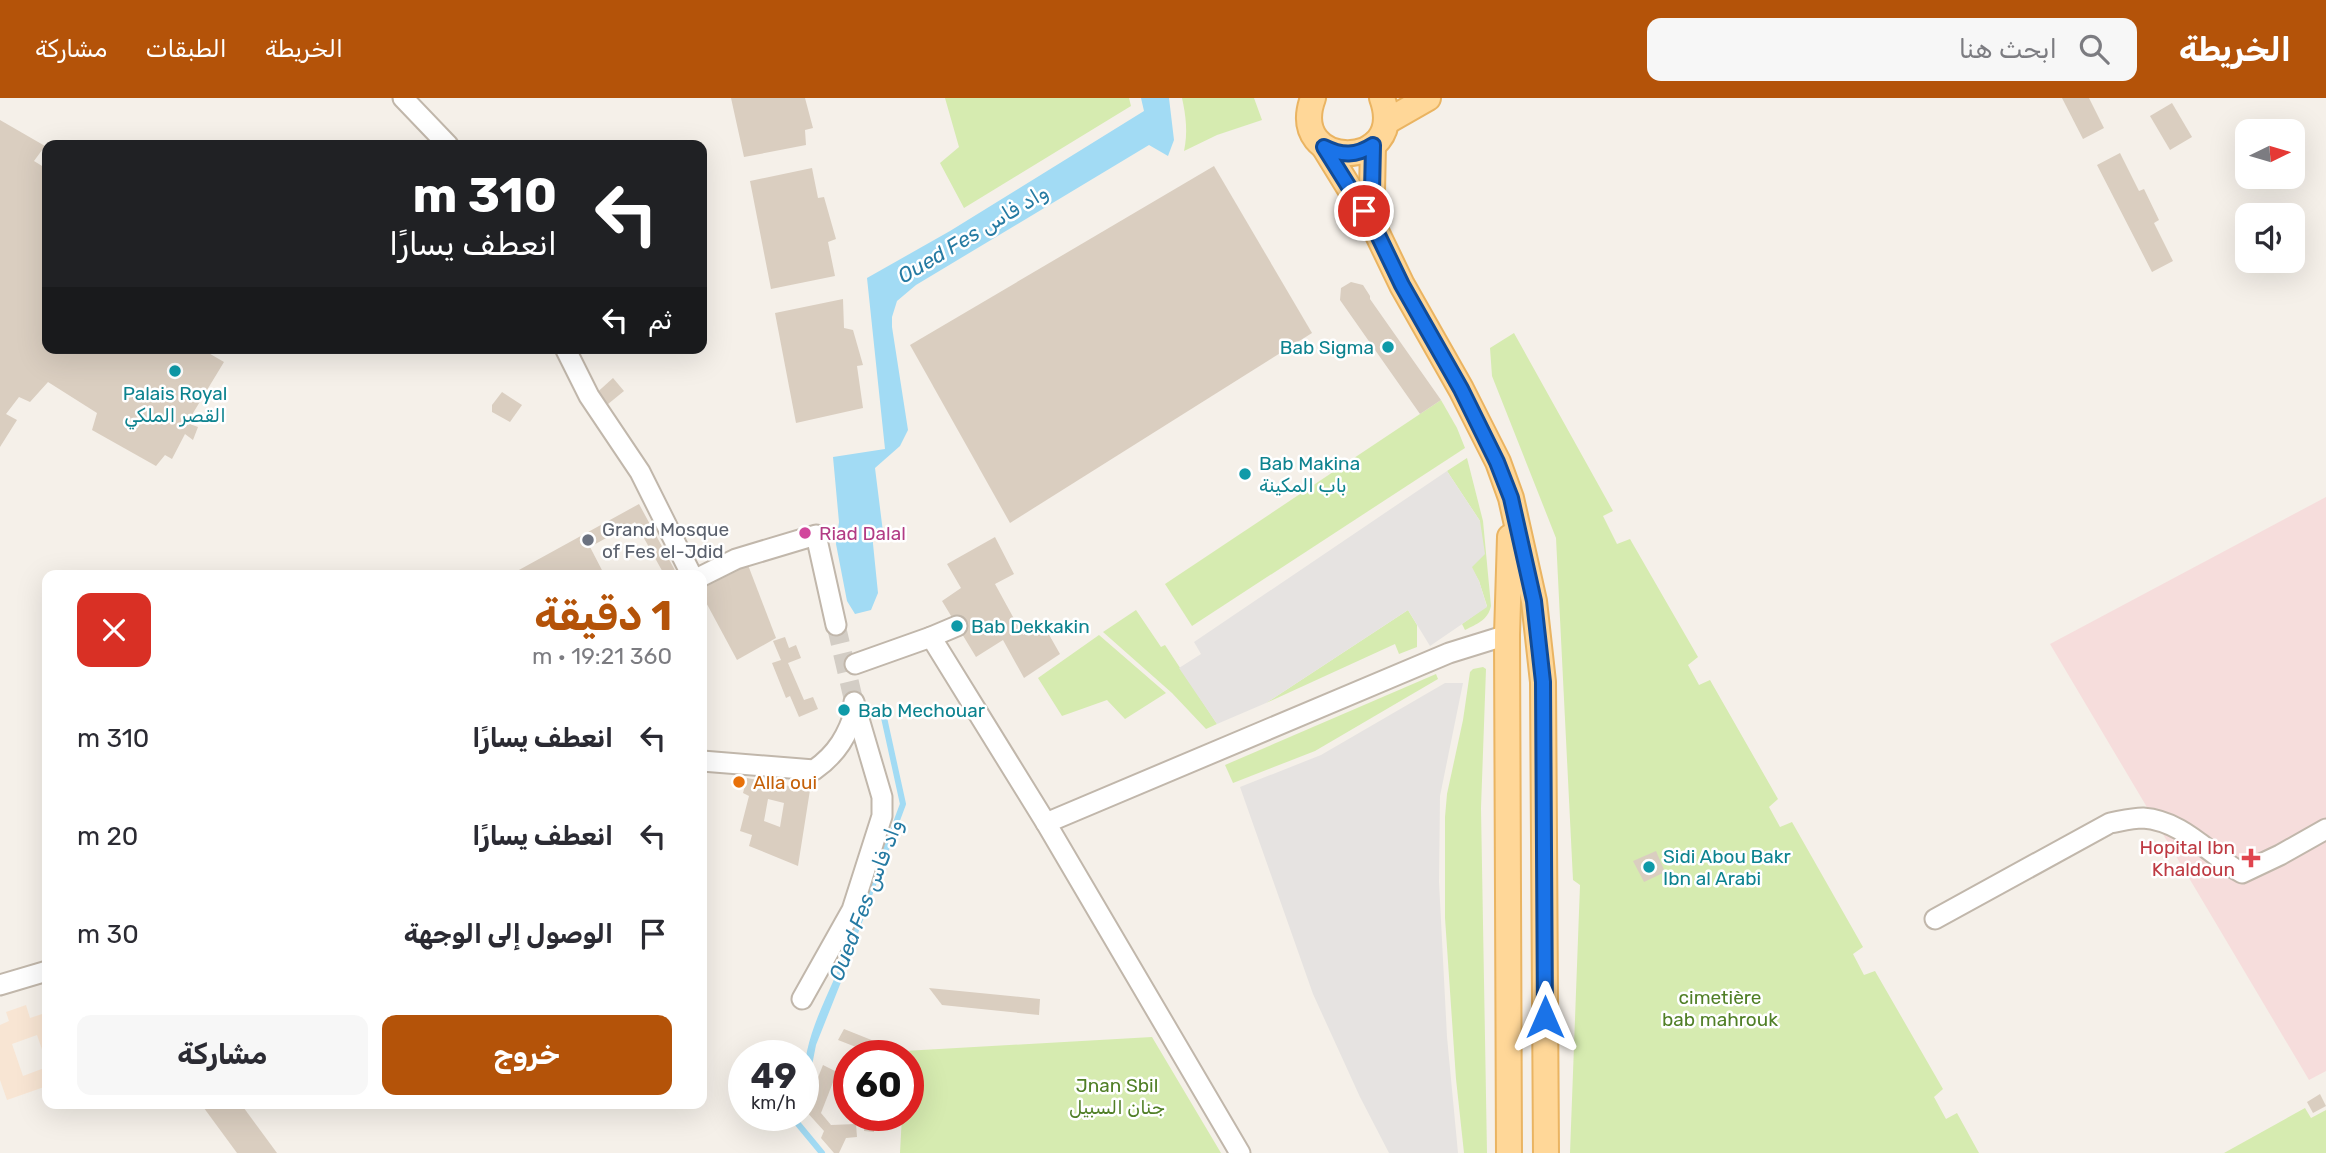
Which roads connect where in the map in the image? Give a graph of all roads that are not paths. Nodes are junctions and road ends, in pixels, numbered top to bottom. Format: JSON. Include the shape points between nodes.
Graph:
{"nodes":[{"id":1,"x":403,"y":98,"type":"edge"},
{"id":2,"x":1313,"y":98,"type":"edge"},
{"id":3,"x":1427,"y":98,"type":"edge"},
{"id":4,"x":1384,"y":110,"type":"edge"},
{"id":5,"x":443,"y":140,"type":"edge"},
{"id":6,"x":1373,"y":145,"type":"junction"},
{"id":7,"x":1324,"y":147,"type":"junction"},
{"id":8,"x":1377,"y":233,"type":"junction"},
{"id":9,"x":568,"y":354,"type":"edge"},
{"id":10,"x":1511,"y":498,"type":"junction"},
{"id":11,"x":689,"y":570,"type":"edge"},
{"id":12,"x":707,"y":574,"type":"edge"},
{"id":13,"x":836,"y":625,"type":"tunnel mouth"},
{"id":14,"x":957,"y":626,"type":"dead end"},
{"id":15,"x":1507,"y":635,"type":"junction"},
{"id":16,"x":931,"y":636,"type":"junction"},
{"id":17,"x":855,"y":664,"type":"dead end"},
{"id":18,"x":707,"y":761,"type":"edge"},
{"id":19,"x":1046,"y":823,"type":"junction"},
{"id":20,"x":2326,"y":829,"type":"edge"},
{"id":21,"x":1935,"y":919,"type":"dead end"},
{"id":22,"x":42,"y":972,"type":"edge"},
{"id":23,"x":0,"y":985,"type":"edge"},
{"id":24,"x":803,"y":999,"type":"dead end"},
{"id":25,"x":1240,"y":1153,"type":"edge"},
{"id":26,"x":1509,"y":1153,"type":"edge"},
{"id":27,"x":1546,"y":1153,"type":"edge"}],
"edges":[{"from":1,"to":5,"type":"street"},
{"from":2,"to":7,"type":"main road","via":[[1311,130]]},
{"from":3,"to":4,"type":"main road"},
{"from":4,"to":6,"type":"main road","via":[[1379,138]]},
{"from":6,"to":7,"type":"main road","via":[[1349,155]]},
{"from":6,"to":8,"type":"main road"},
{"from":7,"to":8,"type":"main road"},
{"from":8,"to":10,"type":"main road","via":[[1461,389]]},
{"from":9,"to":11,"type":"street","via":[[589,397],[640,472]]},
{"from":10,"to":15,"type":"main road"},
{"from":10,"to":27,"type":"main road","via":[[1534,601],[1543,682]]},
{"from":12,"to":13,"type":"street","via":[[736,559],[816,535]]},
{"from":14,"to":16,"type":"street"},
{"from":15,"to":19,"type":"street","via":[[1449,653]]},
{"from":15,"to":26,"type":"main road"},
{"from":16,"to":17,"type":"street"},
{"from":16,"to":19,"type":"street"},
{"from":18,"to":24,"type":"street","via":[[814,771],[840,747],[855,705],[882,797],[882,816],[852,910]]},
{"from":19,"to":25,"type":"street"},
{"from":20,"to":21,"type":"street","via":[[2242,873],[2184,831],[2162,822],[2140,818],[2110,823]]},
{"from":22,"to":23,"type":"street"}]}
